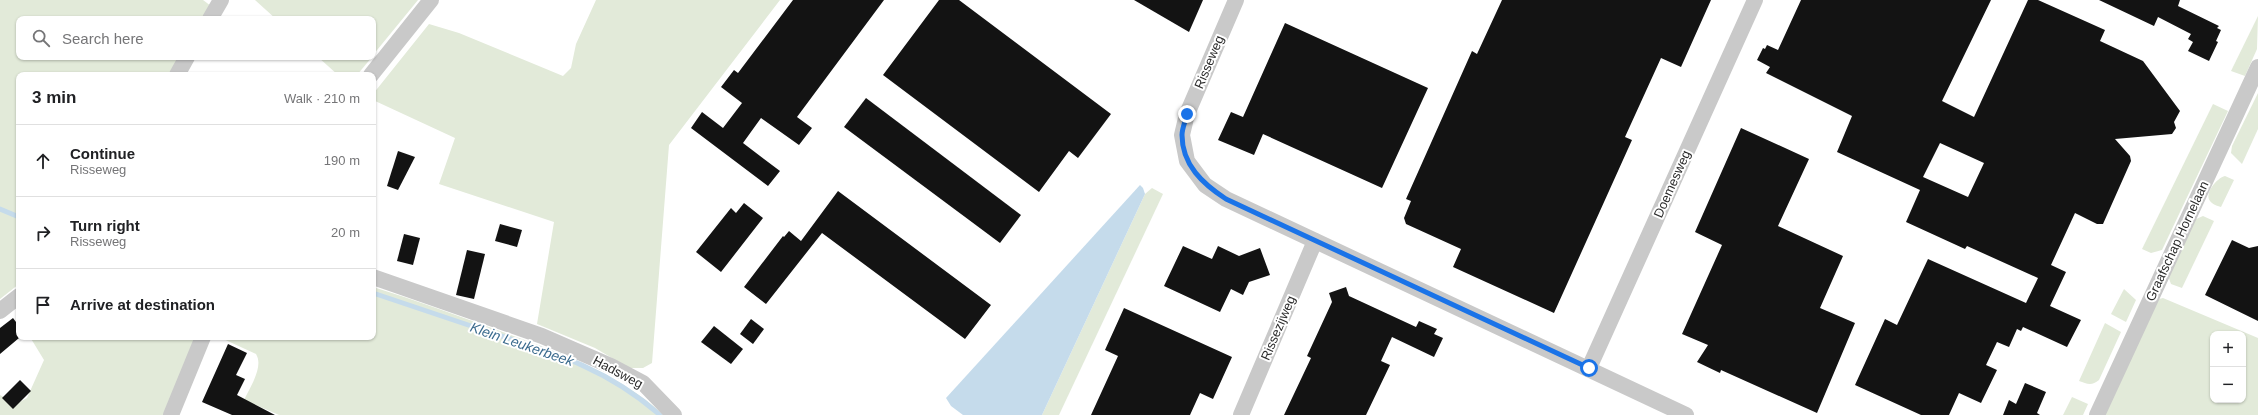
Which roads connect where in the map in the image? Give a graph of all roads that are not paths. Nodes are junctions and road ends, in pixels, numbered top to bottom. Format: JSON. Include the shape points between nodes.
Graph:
{"nodes":[{"id":1,"x":221,"y":0,"type":"edge"},
{"id":2,"x":431,"y":0,"type":"edge"},
{"id":3,"x":1236,"y":0,"type":"edge"},
{"id":4,"x":1755,"y":0,"type":"edge"},
{"id":5,"x":212,"y":16,"type":"edge"},
{"id":6,"x":185,"y":60,"type":"edge"},
{"id":7,"x":2258,"y":68,"type":"edge"},
{"id":8,"x":179,"y":72,"type":"edge"},
{"id":9,"x":373,"y":72,"type":"edge"},
{"id":10,"x":1315,"y":240,"type":"junction"},
{"id":11,"x":376,"y":278,"type":"edge"},
{"id":12,"x":16,"y":298,"type":"edge"},
{"id":13,"x":0,"y":311,"type":"edge"},
{"id":14,"x":201,"y":340,"type":"edge"},
{"id":15,"x":1589,"y":368,"type":"junction"},
{"id":16,"x":171,"y":415,"type":"edge"},
{"id":17,"x":674,"y":415,"type":"edge"},
{"id":18,"x":1240,"y":415,"type":"edge"},
{"id":19,"x":1686,"y":415,"type":"edge"},
{"id":20,"x":2097,"y":415,"type":"edge"}],
"edges":[{"from":1,"to":5,"type":"street"},
{"from":2,"to":9,"type":"street"},
{"from":3,"to":10,"type":"street","name":"Risseweg","via":[[1187,114],[1182,134],[1187,161],[1205,185],[1226,199]]},
{"from":4,"to":15,"type":"street","name":"Doemesweg"},
{"from":6,"to":8,"type":"street"},
{"from":7,"to":20,"type":"street","name":"Graafschap Hornelaan"},
{"from":10,"to":15,"type":"street","name":"Risseweg"},
{"from":10,"to":18,"type":"street","name":"Rissezijweg"},
{"from":11,"to":17,"type":"street","name":"Hadsweg","via":[[542,336],[611,366],[643,383]]},
{"from":12,"to":13,"type":"street"},
{"from":14,"to":16,"type":"street"},
{"from":15,"to":19,"type":"street","name":"Risseweg"}]}
